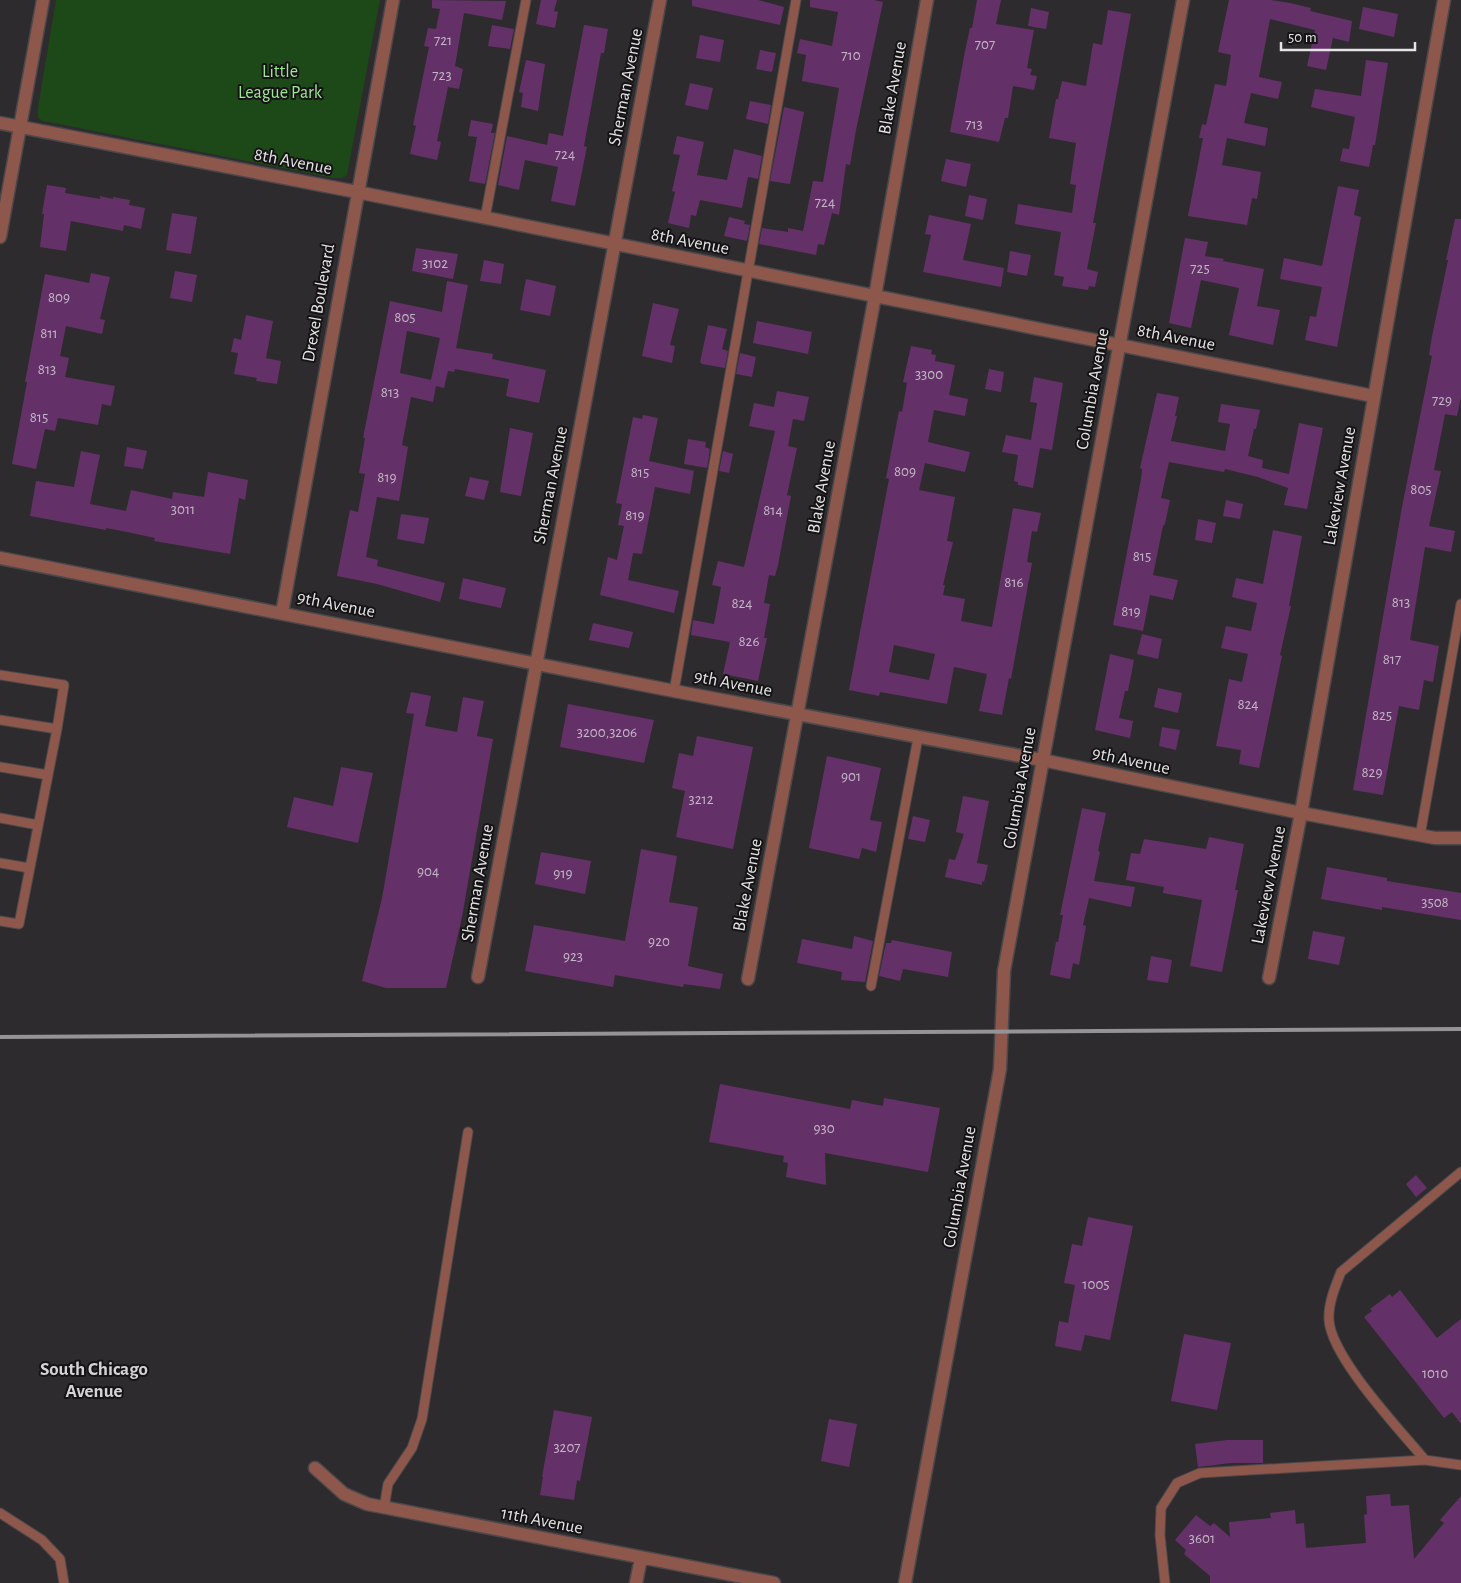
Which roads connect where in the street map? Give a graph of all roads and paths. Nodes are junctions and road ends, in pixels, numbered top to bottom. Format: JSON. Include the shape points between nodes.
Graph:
{"nodes":[{"id":1,"x":43,"y":0,"type":"edge"},
{"id":2,"x":393,"y":0,"type":"edge"},
{"id":3,"x":526,"y":0,"type":"edge"},
{"id":4,"x":660,"y":0,"type":"edge"},
{"id":5,"x":796,"y":0,"type":"edge"},
{"id":6,"x":927,"y":0,"type":"edge"},
{"id":7,"x":1183,"y":0,"type":"edge"},
{"id":8,"x":1444,"y":0,"type":"edge"},
{"id":9,"x":0,"y":123,"type":"edge"},
{"id":10,"x":20,"y":127,"type":"junction"},
{"id":11,"x":357,"y":192,"type":"junction"},
{"id":12,"x":485,"y":218,"type":"junction"},
{"id":13,"x":0,"y":237,"type":"edge"},
{"id":14,"x":614,"y":244,"type":"junction"},
{"id":15,"x":748,"y":271,"type":"junction"},
{"id":16,"x":875,"y":296,"type":"junction"},
{"id":17,"x":1118,"y":345,"type":"junction"},
{"id":18,"x":1373,"y":396,"type":"junction"},
{"id":19,"x":0,"y":558,"type":"edge"},
{"id":20,"x":1461,"y":604,"type":"edge"},
{"id":21,"x":282,"y":613,"type":"junction"},
{"id":22,"x":536,"y":662,"type":"junction"},
{"id":23,"x":0,"y":675,"type":"edge"},
{"id":24,"x":674,"y":691,"type":"junction"},
{"id":25,"x":798,"y":714,"type":"junction"},
{"id":26,"x":0,"y":720,"type":"edge"},
{"id":27,"x":57,"y":729,"type":"junction"},
{"id":28,"x":918,"y":738,"type":"junction"},
{"id":29,"x":1042,"y":760,"type":"junction"},
{"id":30,"x":0,"y":767,"type":"edge"},
{"id":31,"x":48,"y":775,"type":"junction"},
{"id":32,"x":1300,"y":813,"type":"junction"},
{"id":33,"x":0,"y":818,"type":"edge"},
{"id":34,"x":38,"y":825,"type":"junction"},
{"id":35,"x":1420,"y":836,"type":"junction"},
{"id":36,"x":1461,"y":838,"type":"edge"},
{"id":37,"x":0,"y":863,"type":"edge"},
{"id":38,"x":30,"y":868,"type":"junction"},
{"id":39,"x":0,"y":920,"type":"edge"},
{"id":40,"x":478,"y":977,"type":"dead end"},
{"id":41,"x":1269,"y":978,"type":"dead end"},
{"id":42,"x":748,"y":979,"type":"dead end"},
{"id":43,"x":871,"y":986,"type":"dead end"},
{"id":44,"x":468,"y":1132,"type":"dead end"},
{"id":45,"x":1461,"y":1172,"type":"edge"},
{"id":46,"x":1425,"y":1460,"type":"junction"},
{"id":47,"x":1461,"y":1465,"type":"edge"},
{"id":48,"x":315,"y":1468,"type":"dead end"},
{"id":49,"x":384,"y":1508,"type":"junction"},
{"id":50,"x":0,"y":1513,"type":"edge"},
{"id":51,"x":641,"y":1558,"type":"junction"},
{"id":52,"x":64,"y":1583,"type":"edge"},
{"id":53,"x":636,"y":1583,"type":"edge"},
{"id":54,"x":774,"y":1583,"type":"edge"},
{"id":55,"x":904,"y":1583,"type":"edge"},
{"id":56,"x":1165,"y":1583,"type":"edge"}],
"edges":[{"from":1,"to":10,"type":"street"},
{"from":2,"to":11,"type":"street","name":"Drexel Boulevard"},
{"from":3,"to":12,"type":"lane"},
{"from":4,"to":14,"type":"street","name":"Sherman Avenue"},
{"from":5,"to":15,"type":"lane"},
{"from":6,"to":16,"type":"street","name":"Blake Avenue"},
{"from":7,"to":17,"type":"street","name":"Columbia Avenue"},
{"from":8,"to":18,"type":"street","name":"Lakeview Avenue"},
{"from":9,"to":10,"type":"street","name":"8th Avenue"},
{"from":10,"to":11,"type":"street","name":"8th Avenue"},
{"from":10,"to":13,"type":"street"},
{"from":11,"to":12,"type":"street","name":"8th Avenue"},
{"from":11,"to":21,"type":"street","name":"Drexel Boulevard"},
{"from":12,"to":14,"type":"street","name":"8th Avenue"},
{"from":14,"to":15,"type":"street","name":"8th Avenue"},
{"from":14,"to":22,"type":"street","name":"Sherman Avenue"},
{"from":15,"to":16,"type":"street","name":"8th Avenue"},
{"from":15,"to":24,"type":"lane"},
{"from":16,"to":17,"type":"street","name":"8th Avenue"},
{"from":16,"to":25,"type":"street","name":"Blake Avenue"},
{"from":17,"to":18,"type":"street","name":"8th Avenue"},
{"from":17,"to":29,"type":"street","name":"Columbia Avenue"},
{"from":18,"to":32,"type":"street","name":"Lakeview Avenue"},
{"from":19,"to":21,"type":"street","name":"9th Avenue"},
{"from":20,"to":35,"type":"lane"},
{"from":21,"to":22,"type":"street","name":"9th Avenue"},
{"from":22,"to":24,"type":"street","name":"9th Avenue"},
{"from":22,"to":40,"type":"street","name":"Sherman Avenue"},
{"from":23,"to":27,"type":"lane","via":[[64,685]]},
{"from":24,"to":25,"type":"street","name":"9th Avenue"},
{"from":25,"to":28,"type":"street","name":"9th Avenue"},
{"from":25,"to":42,"type":"street","name":"Blake Avenue"},
{"from":26,"to":27,"type":"lane"},
{"from":27,"to":31,"type":"lane"},
{"from":28,"to":29,"type":"street","name":"9th Avenue"},
{"from":28,"to":43,"type":"lane"},
{"from":29,"to":32,"type":"street","name":"9th Avenue"},
{"from":29,"to":55,"type":"street","name":"Columbia Avenue","via":[[1004,971],[1000,1069]]},
{"from":30,"to":31,"type":"lane"},
{"from":31,"to":34,"type":"lane"},
{"from":32,"to":35,"type":"street","name":"9th Avenue"},
{"from":32,"to":41,"type":"street","name":"Lakeview Avenue"},
{"from":33,"to":34,"type":"lane"},
{"from":34,"to":38,"type":"lane"},
{"from":35,"to":36,"type":"street","name":"9th Avenue"},
{"from":37,"to":38,"type":"lane"},
{"from":38,"to":39,"type":"lane","via":[[19,924]]},
{"from":44,"to":49,"type":"lane","via":[[422,1418],[412,1448],[388,1484]]},
{"from":45,"to":46,"type":"lane","via":[[1340,1272],[1332,1296],[1329,1321],[1335,1343],[1351,1370]]},
{"from":46,"to":47,"type":"lane"},
{"from":46,"to":56,"type":"lane","via":[[1200,1473],[1177,1483],[1162,1508],[1160,1535]]},
{"from":48,"to":49,"type":"street","name":"11th Avenue","via":[[344,1494]]},
{"from":49,"to":51,"type":"street","name":"11th Avenue"},
{"from":50,"to":52,"type":"lane","via":[[42,1540],[60,1559]]},
{"from":51,"to":53,"type":"street"},
{"from":51,"to":54,"type":"street","name":"11th Avenue"}]}
